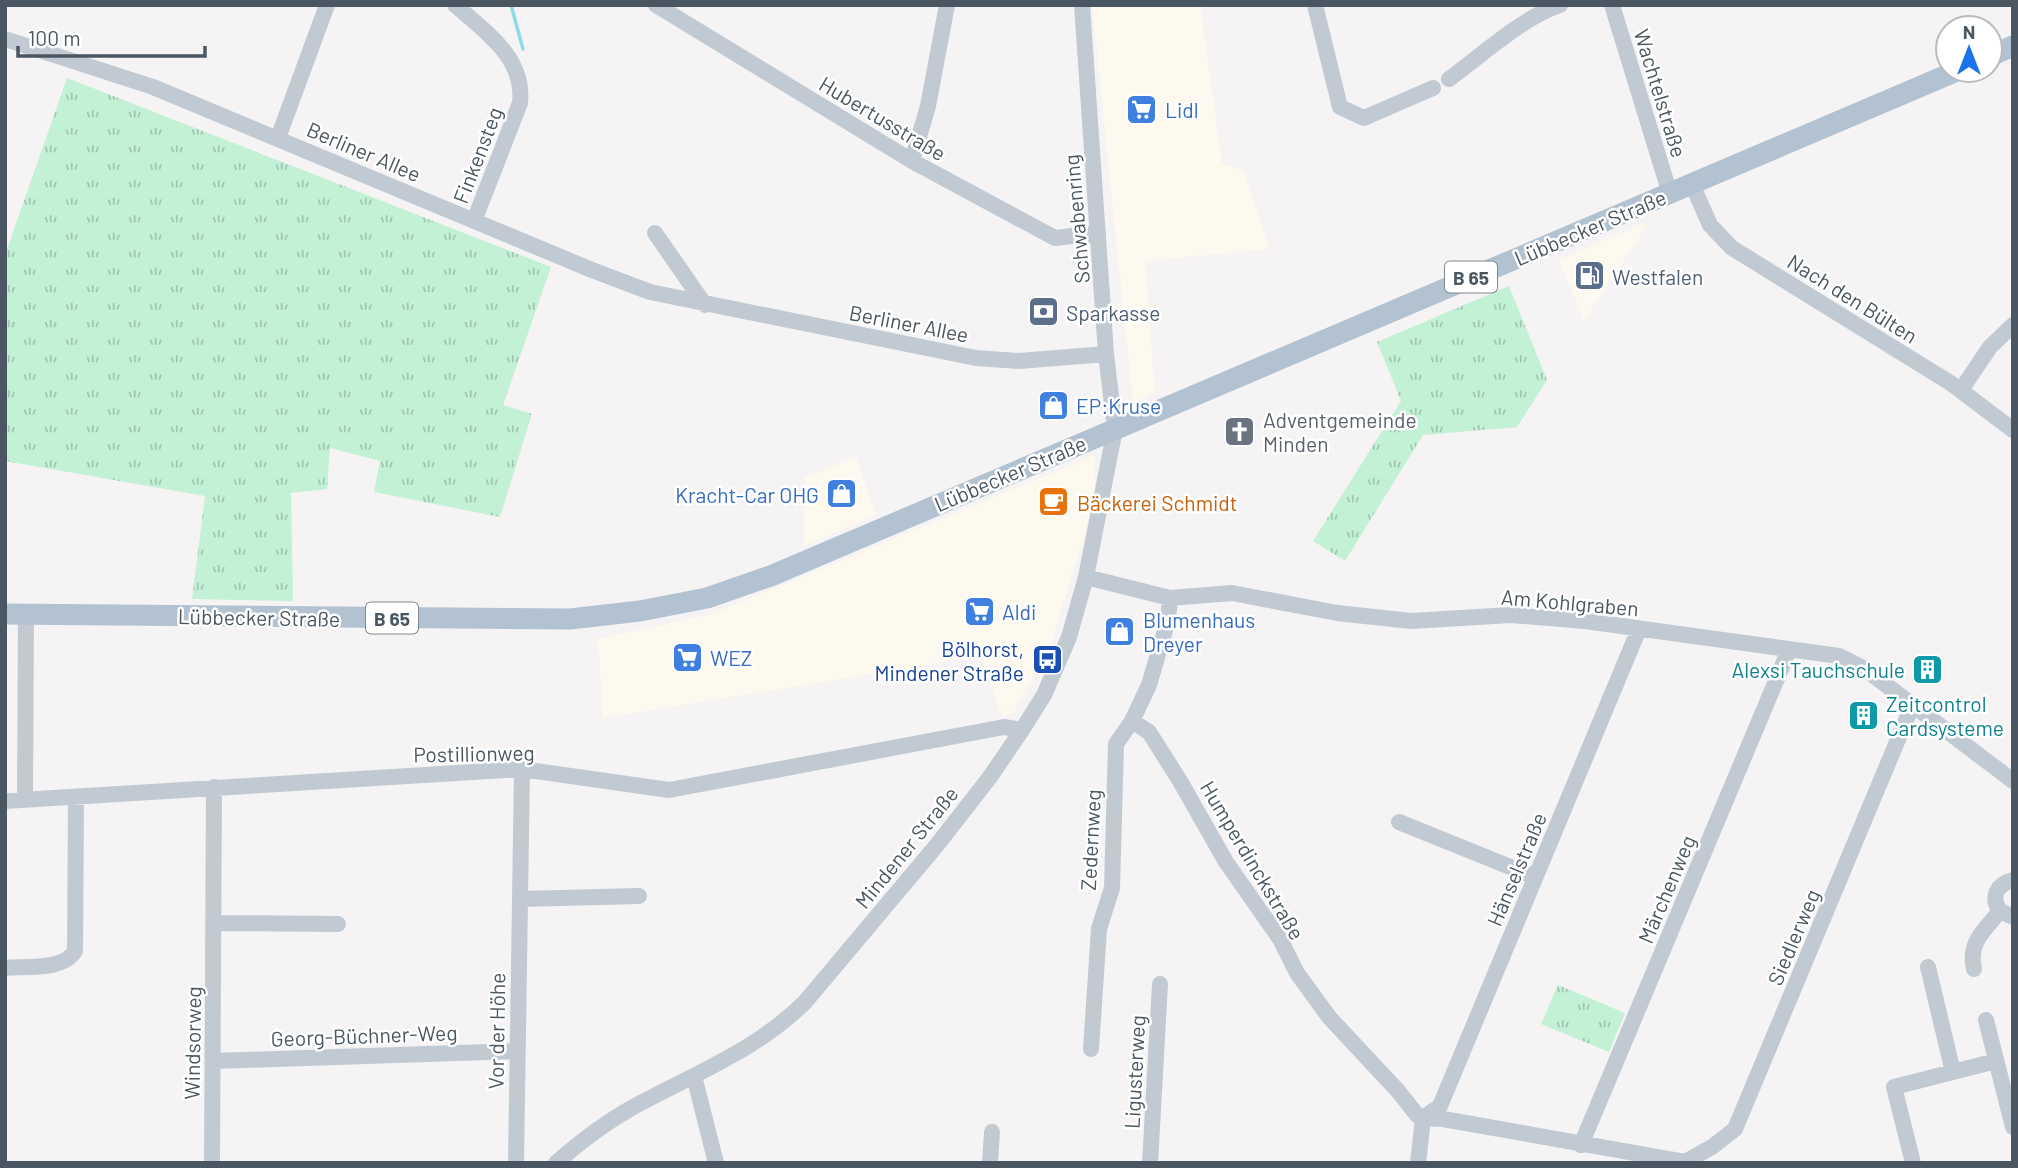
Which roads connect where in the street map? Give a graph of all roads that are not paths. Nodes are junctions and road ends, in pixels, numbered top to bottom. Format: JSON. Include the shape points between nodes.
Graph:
{"nodes":[{"id":1,"x":327,"y":5,"type":"edge"},
{"id":2,"x":455,"y":5,"type":"edge"},
{"id":3,"x":656,"y":5,"type":"edge"},
{"id":4,"x":947,"y":5,"type":"edge"},
{"id":5,"x":1082,"y":5,"type":"edge"},
{"id":6,"x":1315,"y":5,"type":"edge"},
{"id":7,"x":1560,"y":5,"type":"edge"},
{"id":8,"x":1612,"y":5,"type":"edge"},
{"id":9,"x":5,"y":39,"type":"edge"},
{"id":10,"x":1449,"y":79,"type":"dead end"},
{"id":11,"x":1934,"y":81,"type":"edge"},
{"id":12,"x":1433,"y":88,"type":"dead end"},
{"id":13,"x":278,"y":138,"type":"junction"},
{"id":14,"x":912,"y":161,"type":"junction"},
{"id":15,"x":1692,"y":184,"type":"junction"},
{"id":16,"x":1670,"y":194,"type":"junction"},
{"id":17,"x":474,"y":221,"type":"junction"},
{"id":18,"x":656,"y":233,"type":"dead end"},
{"id":19,"x":1098,"y":233,"type":"junction"},
{"id":20,"x":705,"y":305,"type":"junction"},
{"id":21,"x":2013,"y":325,"type":"edge"},
{"id":22,"x":1106,"y":354,"type":"junction"},
{"id":23,"x":1961,"y":390,"type":"junction"},
{"id":24,"x":1115,"y":429,"type":"junction"},
{"id":25,"x":2013,"y":429,"type":"edge"},
{"id":26,"x":1086,"y":577,"type":"junction"},
{"id":27,"x":1170,"y":598,"type":"junction"},
{"id":28,"x":15,"y":614,"type":"edge"},
{"id":29,"x":1639,"y":629,"type":"junction"},
{"id":30,"x":1789,"y":650,"type":"junction"},
{"id":31,"x":1912,"y":706,"type":"junction"},
{"id":32,"x":1132,"y":721,"type":"junction"},
{"id":33,"x":1022,"y":730,"type":"junction"},
{"id":34,"x":522,"y":769,"type":"junction"},
{"id":35,"x":2013,"y":781,"type":"edge"},
{"id":36,"x":214,"y":787,"type":"junction"},
{"id":37,"x":76,"y":797,"type":"junction"},
{"id":38,"x":25,"y":800,"type":"junction"},
{"id":39,"x":5,"y":801,"type":"edge"},
{"id":40,"x":1399,"y":822,"type":"dead end"},
{"id":41,"x":1535,"y":877,"type":"junction"},
{"id":42,"x":2013,"y":880,"type":"edge"},
{"id":43,"x":639,"y":896,"type":"dead end"},
{"id":44,"x":521,"y":899,"type":"junction"},
{"id":45,"x":2006,"y":914,"type":"edge"},
{"id":46,"x":214,"y":923,"type":"junction"},
{"id":47,"x":338,"y":924,"type":"dead end"},
{"id":48,"x":1928,"y":967,"type":"dead end"},
{"id":49,"x":5,"y":968,"type":"edge"},
{"id":50,"x":1974,"y":969,"type":"dead end"},
{"id":51,"x":1160,"y":984,"type":"dead end"},
{"id":52,"x":1986,"y":1020,"type":"dead end"},
{"id":53,"x":1091,"y":1049,"type":"dead end"},
{"id":54,"x":516,"y":1051,"type":"junction"},
{"id":55,"x":213,"y":1061,"type":"junction"},
{"id":56,"x":1996,"y":1061,"type":"junction"},
{"id":57,"x":1954,"y":1072,"type":"junction"},
{"id":58,"x":694,"y":1076,"type":"junction"},
{"id":59,"x":1423,"y":1118,"type":"junction"},
{"id":60,"x":2013,"y":1127,"type":"edge"},
{"id":61,"x":992,"y":1132,"type":"dead end"},
{"id":62,"x":1581,"y":1144,"type":"junction"},
{"id":63,"x":1685,"y":1162,"type":"edge"},
{"id":64,"x":212,"y":1163,"type":"edge"},
{"id":65,"x":516,"y":1163,"type":"edge"},
{"id":66,"x":556,"y":1163,"type":"edge"},
{"id":67,"x":716,"y":1163,"type":"edge"},
{"id":68,"x":990,"y":1163,"type":"edge"},
{"id":69,"x":1150,"y":1163,"type":"edge"},
{"id":70,"x":1418,"y":1163,"type":"edge"},
{"id":71,"x":1913,"y":1163,"type":"edge"}],
"edges":[{"from":1,"to":13,"type":"street"},
{"from":2,"to":17,"type":"street","name":"Finkensteg","via":[[511,59],[522,87],[520,103]]},
{"from":3,"to":14,"type":"street","name":"Hubertusstraße"},
{"from":4,"to":14,"type":"street","via":[[928,106]]},
{"from":5,"to":19,"type":"street","name":"Schwabenring"},
{"from":6,"to":12,"type":"street","via":[[1340,107],[1364,118]]},
{"from":7,"to":10,"type":"street"},
{"from":8,"to":16,"type":"street","name":"Wachtelstraße"},
{"from":9,"to":13,"type":"street","name":"Berliner Allee","via":[[153,87]]},
{"from":11,"to":15,"type":"main road","name":"Lübbecker Straße","number":"B 65"},
{"from":13,"to":17,"type":"street","name":"Berliner Allee"},
{"from":14,"to":19,"type":"street","name":"Hubertusstraße","via":[[1055,237]]},
{"from":15,"to":16,"type":"main road","name":"Lübbecker Straße","number":"B 65"},
{"from":15,"to":23,"type":"street","name":"Nach den Bülten","via":[[1710,225],[1732,248]]},
{"from":16,"to":24,"type":"main road","name":"Lübbecker Straße","number":"B 65"},
{"from":17,"to":20,"type":"street","name":"Berliner Allee","via":[[650,292]]},
{"from":18,"to":20,"type":"street"},
{"from":19,"to":22,"type":"street","name":"Schwabenring"},
{"from":20,"to":22,"type":"street","name":"Berliner Allee","via":[[976,358],[1019,361]]},
{"from":21,"to":23,"type":"street","via":[[1990,347]]},
{"from":22,"to":24,"type":"street","name":"Schwabenring"},
{"from":23,"to":25,"type":"street","name":"Nach den Bülten"},
{"from":24,"to":26,"type":"street","name":"Mindener Straße"},
{"from":24,"to":28,"type":"main road","name":"Lübbecker Straße","number":"B 65","via":[[774,575],[707,598],[640,611],[570,619]]},
{"from":26,"to":27,"type":"street","name":"Am Kohlgraben"},
{"from":26,"to":33,"type":"street","name":"Mindener Straße","via":[[1058,665]]},
{"from":27,"to":29,"type":"street","name":"Am Kohlgraben","via":[[1232,593],[1411,621],[1511,615]]},
{"from":27,"to":32,"type":"street","via":[[1152,673]]},
{"from":28,"to":38,"type":"street"},
{"from":29,"to":30,"type":"street","name":"Am Kohlgraben"},
{"from":29,"to":41,"type":"street","name":"Hänselstraße"},
{"from":30,"to":31,"type":"street","name":"Am Kohlgraben","via":[[1839,656],[1865,669]]},
{"from":30,"to":62,"type":"street","name":"Märchenweg"},
{"from":31,"to":35,"type":"street","name":"Am Kohlgraben"},
{"from":31,"to":63,"type":"street","name":"Siedlerweg","via":[[1735,1129]]},
{"from":32,"to":53,"type":"street","name":"Zedernweg","via":[[1116,744],[1112,888],[1099,929]]},
{"from":32,"to":59,"type":"street","name":"Humperdinckstraße","via":[[1149,732],[1226,862],[1329,1017]]},
{"from":33,"to":34,"type":"street","name":"Postillionweg","via":[[1004,727],[669,790]]},
{"from":33,"to":58,"type":"street","name":"Mindener Straße","via":[[937,845],[805,1002],[766,1035]]},
{"from":34,"to":36,"type":"street","name":"Postillionweg"},
{"from":34,"to":44,"type":"street","name":"Vor der Höhe"},
{"from":36,"to":37,"type":"street","name":"Postillionweg"},
{"from":36,"to":46,"type":"street","name":"Windsorweg"},
{"from":37,"to":38,"type":"street","name":"Postillionweg"},
{"from":37,"to":49,"type":"street","via":[[75,951],[64,962]]},
{"from":38,"to":39,"type":"street","name":"Postillionweg"},
{"from":40,"to":41,"type":"street"},
{"from":41,"to":59,"type":"street","name":"Hänselstraße","via":[[1440,1106]]},
{"from":42,"to":45,"type":"street","via":[[2003,883],[1995,895]]},
{"from":43,"to":44,"type":"street"},
{"from":44,"to":54,"type":"street","name":"Vor der Höhe"},
{"from":45,"to":50,"type":"street","via":[[1973,947]]},
{"from":46,"to":47,"type":"street"},
{"from":46,"to":55,"type":"street","name":"Windsorweg"},
{"from":48,"to":57,"type":"street"},
{"from":51,"to":69,"type":"street","name":"Ligusterweg"},
{"from":52,"to":56,"type":"street"},
{"from":54,"to":55,"type":"street","name":"Georg-Büchner-Weg"},
{"from":54,"to":65,"type":"street","name":"Vor der Höhe"},
{"from":55,"to":64,"type":"street","name":"Windsorweg"},
{"from":56,"to":57,"type":"street"},
{"from":56,"to":60,"type":"street"},
{"from":57,"to":71,"type":"street","via":[[1894,1087]]},
{"from":58,"to":66,"type":"street","name":"Mindener Straße","via":[[613,1119]]},
{"from":58,"to":67,"type":"street"},
{"from":59,"to":62,"type":"street","name":"Siedlerweg"},
{"from":59,"to":70,"type":"street"},
{"from":61,"to":68,"type":"street"},
{"from":62,"to":63,"type":"street","name":"Siedlerweg"}]}
